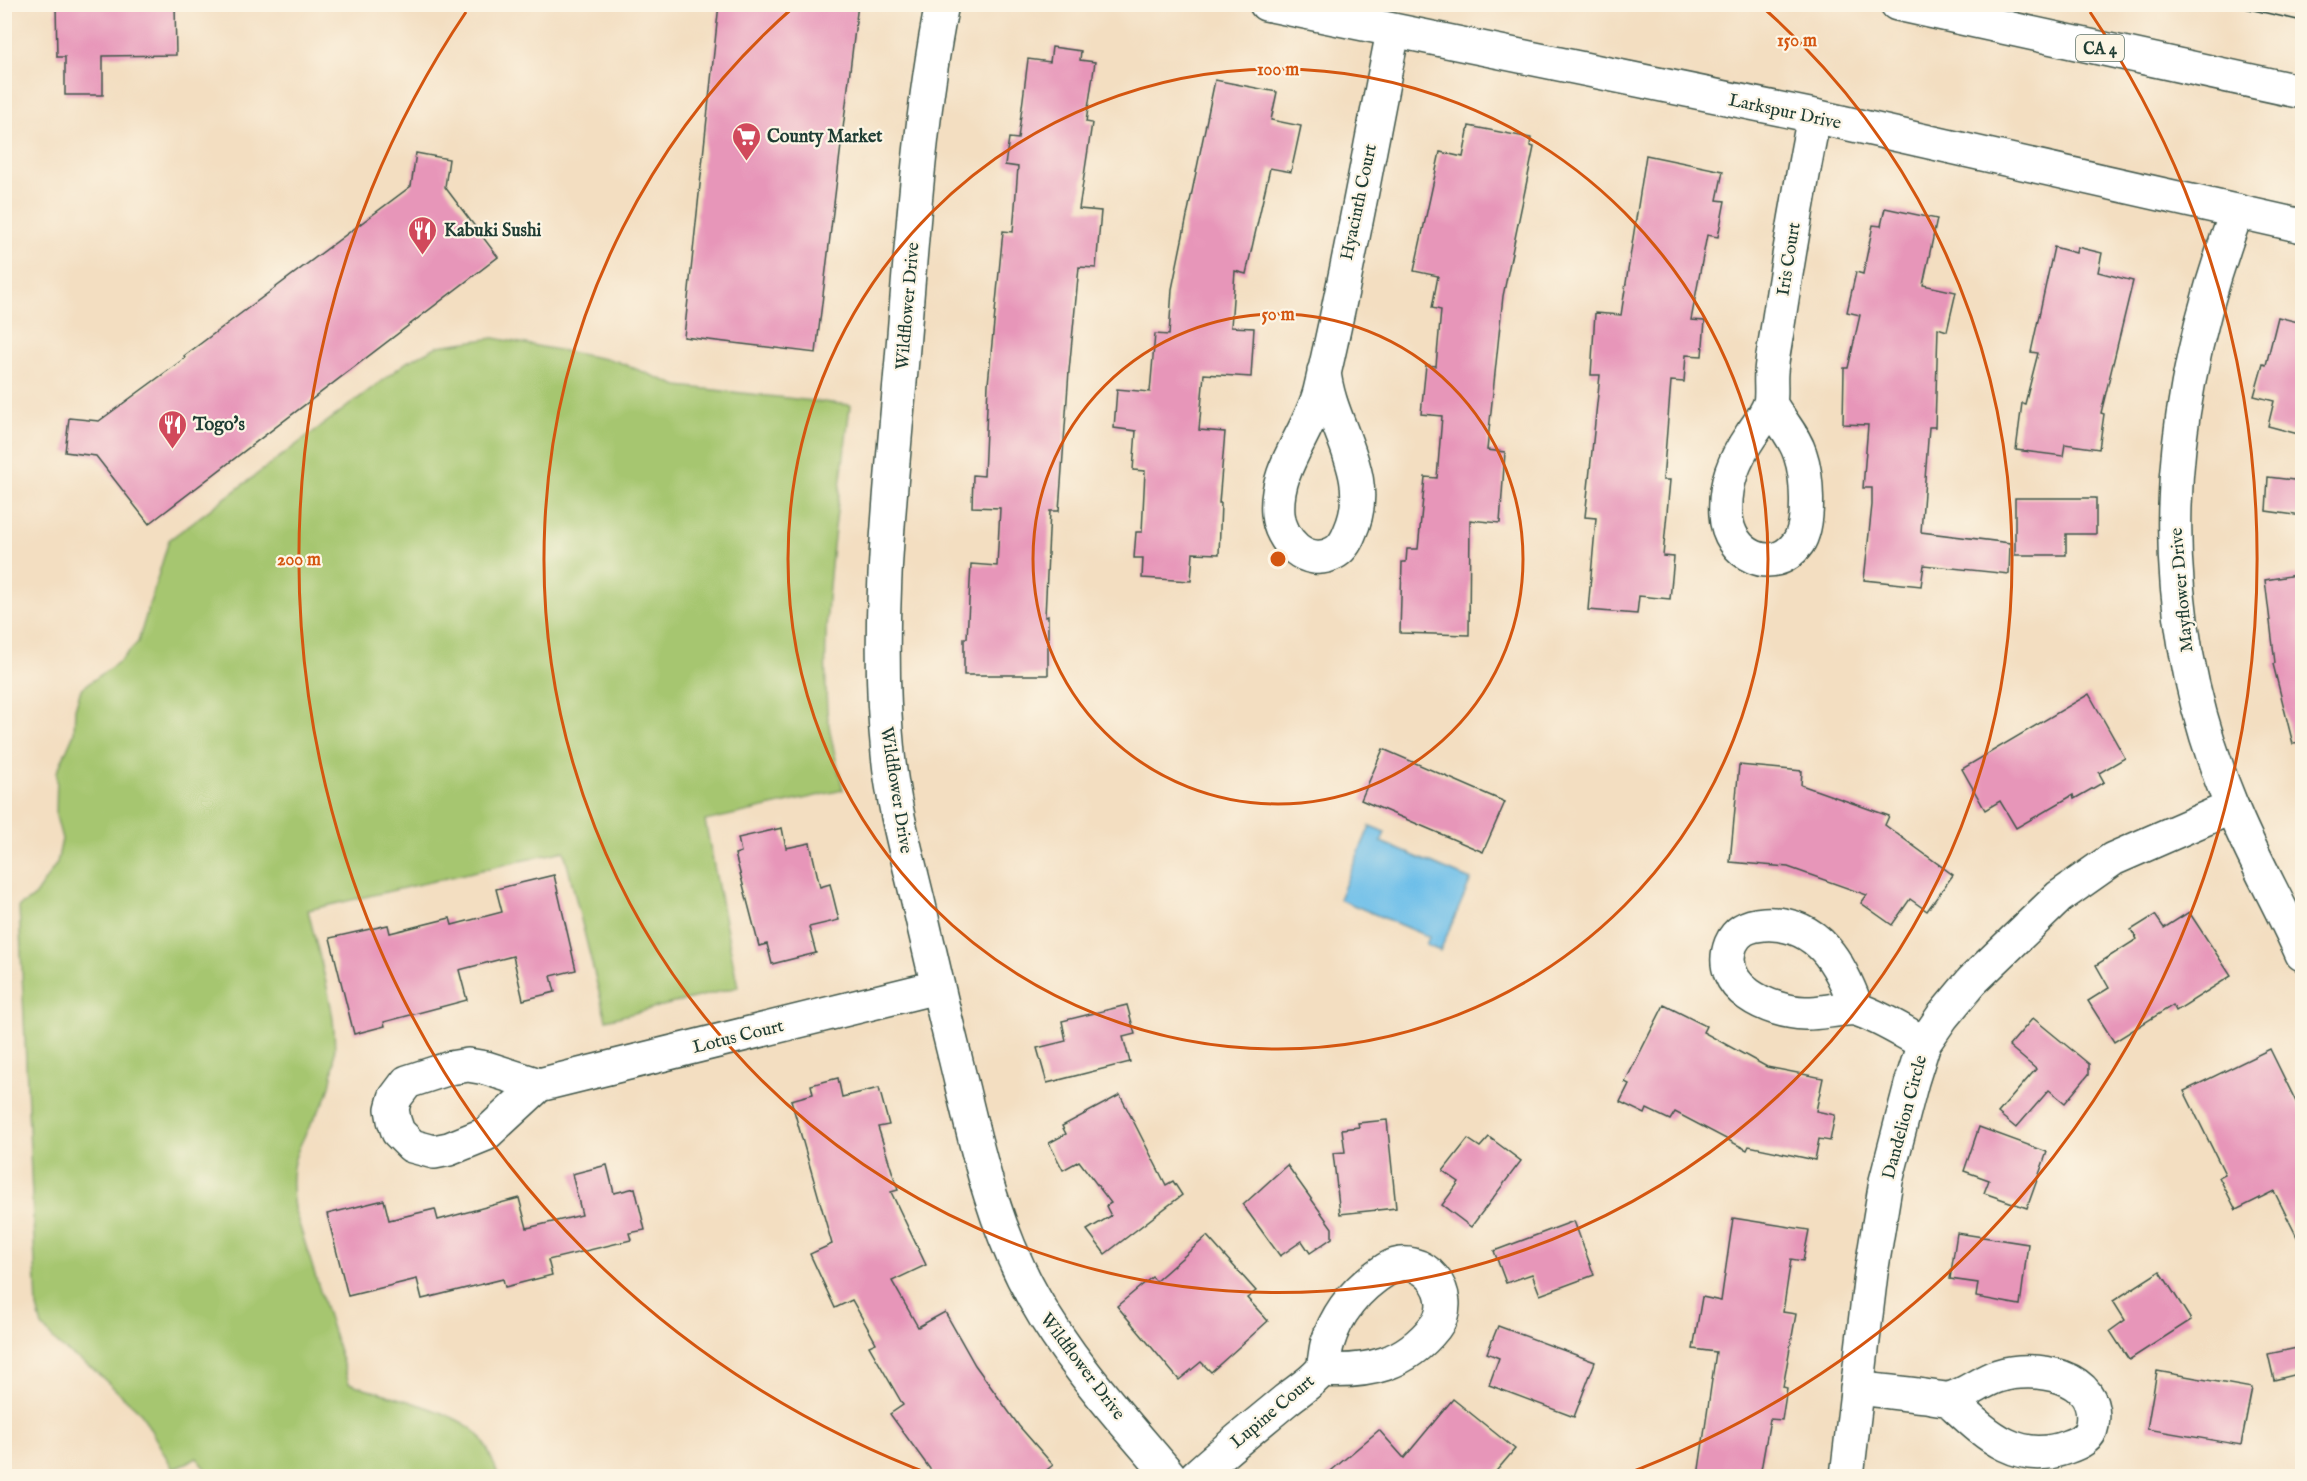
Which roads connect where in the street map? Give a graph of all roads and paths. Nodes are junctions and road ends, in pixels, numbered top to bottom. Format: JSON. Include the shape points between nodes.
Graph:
{"nodes":[{"id":1,"x":942,"y":4,"type":"edge"},
{"id":2,"x":1266,"y":4,"type":"edge"},
{"id":3,"x":1897,"y":4,"type":"edge"},
{"id":4,"x":1393,"y":32,"type":"junction"},
{"id":5,"x":2302,"y":92,"type":"edge"},
{"id":6,"x":1814,"y":117,"type":"junction"},
{"id":7,"x":2236,"y":210,"type":"junction"},
{"id":8,"x":2302,"y":226,"type":"edge"},
{"id":9,"x":1324,"y":371,"type":"junction"},
{"id":10,"x":1770,"y":403,"type":"dead end"},
{"id":11,"x":2232,"y":807,"type":"junction"},
{"id":12,"x":2302,"y":954,"type":"edge"},
{"id":13,"x":937,"y":987,"type":"junction"},
{"id":14,"x":1857,"y":1009,"type":"dead end"},
{"id":15,"x":1924,"y":1043,"type":"junction"},
{"id":16,"x":539,"y":1085,"type":"dead end"},
{"id":17,"x":1322,"y":1370,"type":"dead end"},
{"id":18,"x":1857,"y":1388,"type":"junction"},
{"id":19,"x":1948,"y":1399,"type":"dead end"},
{"id":20,"x":1170,"y":1476,"type":"edge"},
{"id":21,"x":1196,"y":1476,"type":"edge"},
{"id":22,"x":1847,"y":1476,"type":"edge"}],
"edges":[{"from":1,"to":13,"type":"main road","name":"Wildflower Drive","via":[[927,88],[906,316],[884,663],[892,784]]},
{"from":2,"to":4,"type":"main road","name":"Larkspur Drive"},
{"from":3,"to":5,"type":"main road","number":"CA 4"},
{"from":4,"to":6,"type":"main road","name":"Larkspur Drive"},
{"from":4,"to":9,"type":"main road","name":"Hyacinth Court"},
{"from":6,"to":7,"type":"main road","name":"Larkspur Drive"},
{"from":6,"to":10,"type":"main road","name":"Iris Court","via":[[1778,325]]},
{"from":7,"to":8,"type":"main road","name":"Larkspur Drive"},
{"from":7,"to":11,"type":"main road","name":"Mayflower Drive","via":[[2190,362],[2176,462],[2174,521],[2177,591],[2191,681]]},
{"from":9,"to":9,"type":"main road","name":"Hyacinth Court","via":[[1314,410],[1280,483],[1278,515],[1290,545],[1321,556],[1338,551],[1346,540],[1359,496],[1356,468],[1333,413]]},
{"from":11,"to":12,"type":"main road","name":"Mayflower Drive"},
{"from":11,"to":15,"type":"main road","name":"Dandelion Circle","via":[[2113,859],[2058,897],[1972,981]]},
{"from":13,"to":16,"type":"main road","name":"Lotus Court"},
{"from":13,"to":20,"type":"main road","name":"Wildflower Drive","via":[[987,1185],[1013,1257],[1058,1338]]},
{"from":14,"to":15,"type":"main road"},
{"from":15,"to":18,"type":"main road","name":"Dandelion Circle","via":[[1887,1181]]},
{"from":17,"to":21,"type":"main road","name":"Lupine Court"},
{"from":18,"to":19,"type":"main road"},
{"from":18,"to":22,"type":"main road","name":"Dandelion Circle"}]}
